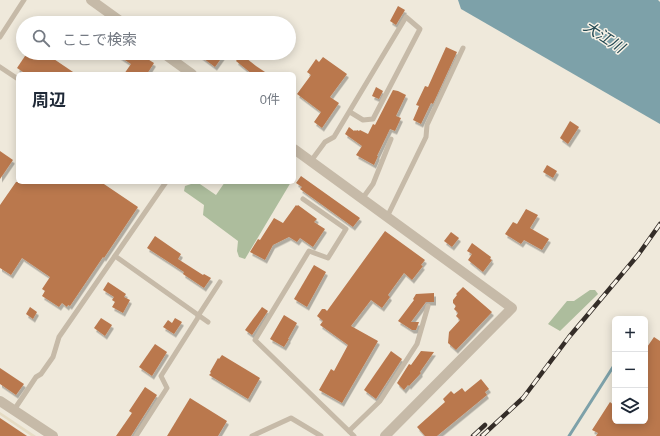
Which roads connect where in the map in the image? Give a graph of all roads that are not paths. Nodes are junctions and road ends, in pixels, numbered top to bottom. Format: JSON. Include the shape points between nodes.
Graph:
{"nodes":[{"id":1,"x":24,"y":0,"type":"edge"},
{"id":2,"x":91,"y":0,"type":"edge"},
{"id":3,"x":113,"y":16,"type":"edge"},
{"id":4,"x":0,"y":37,"type":"edge"},
{"id":5,"x":463,"y":48,"type":"dead end"},
{"id":6,"x":173,"y":60,"type":"edge"},
{"id":7,"x":0,"y":67,"type":"edge"},
{"id":8,"x":189,"y":72,"type":"edge"},
{"id":9,"x":16,"y":78,"type":"edge"},
{"id":10,"x":350,"y":112,"type":"junction"},
{"id":11,"x":391,"y":139,"type":"dead end"},
{"id":12,"x":296,"y":150,"type":"edge"},
{"id":13,"x":311,"y":161,"type":"junction"},
{"id":14,"x":165,"y":184,"type":"edge"},
{"id":15,"x":304,"y":199,"type":"dead end"},
{"id":16,"x":362,"y":199,"type":"junction"},
{"id":17,"x":388,"y":217,"type":"junction"},
{"id":18,"x":115,"y":256,"type":"junction"},
{"id":19,"x":220,"y":282,"type":"dead end"},
{"id":20,"x":428,"y":306,"type":"dead end"},
{"id":21,"x":199,"y":316,"type":"junction"},
{"id":22,"x":208,"y":322,"type":"dead end"},
{"id":23,"x":0,"y":401,"type":"edge"},
{"id":24,"x":14,"y":410,"type":"junction"},
{"id":25,"x":348,"y":431,"type":"junction"},
{"id":26,"x":53,"y":436,"type":"edge"},
{"id":27,"x":136,"y":436,"type":"edge"},
{"id":28,"x":252,"y":436,"type":"edge"},
{"id":29,"x":322,"y":436,"type":"edge"},
{"id":30,"x":354,"y":436,"type":"edge"},
{"id":31,"x":385,"y":436,"type":"edge"}],
"edges":[{"from":1,"to":4,"type":"lane"},
{"from":2,"to":3,"type":"street"},
{"from":5,"to":17,"type":"lane","via":[[427,125],[426,137]]},
{"from":6,"to":8,"type":"street"},
{"from":7,"to":9,"type":"lane"},
{"from":10,"to":10,"type":"lane","via":[[362,92],[406,17],[420,29],[373,119],[363,120]]},
{"from":10,"to":13,"type":"lane","via":[[334,137],[325,142]]},
{"from":11,"to":16,"type":"lane","via":[[373,184]]},
{"from":12,"to":13,"type":"street"},
{"from":13,"to":16,"type":"street"},
{"from":14,"to":18,"type":"lane"},
{"from":15,"to":25,"type":"lane","via":[[346,228],[328,258],[309,251],[255,340]]},
{"from":16,"to":17,"type":"street"},
{"from":17,"to":31,"type":"street","via":[[512,308]]},
{"from":18,"to":21,"type":"lane"},
{"from":18,"to":24,"type":"lane","via":[[59,337],[52,358],[42,374],[36,376]]},
{"from":19,"to":21,"type":"lane"},
{"from":20,"to":25,"type":"lane","via":[[417,344],[380,401]]},
{"from":21,"to":22,"type":"lane"},
{"from":21,"to":27,"type":"lane","via":[[161,376],[167,388]]},
{"from":23,"to":24,"type":"street"},
{"from":24,"to":26,"type":"street"},
{"from":25,"to":30,"type":"lane"},
{"from":28,"to":29,"type":"lane","via":[[291,418]]}]}
